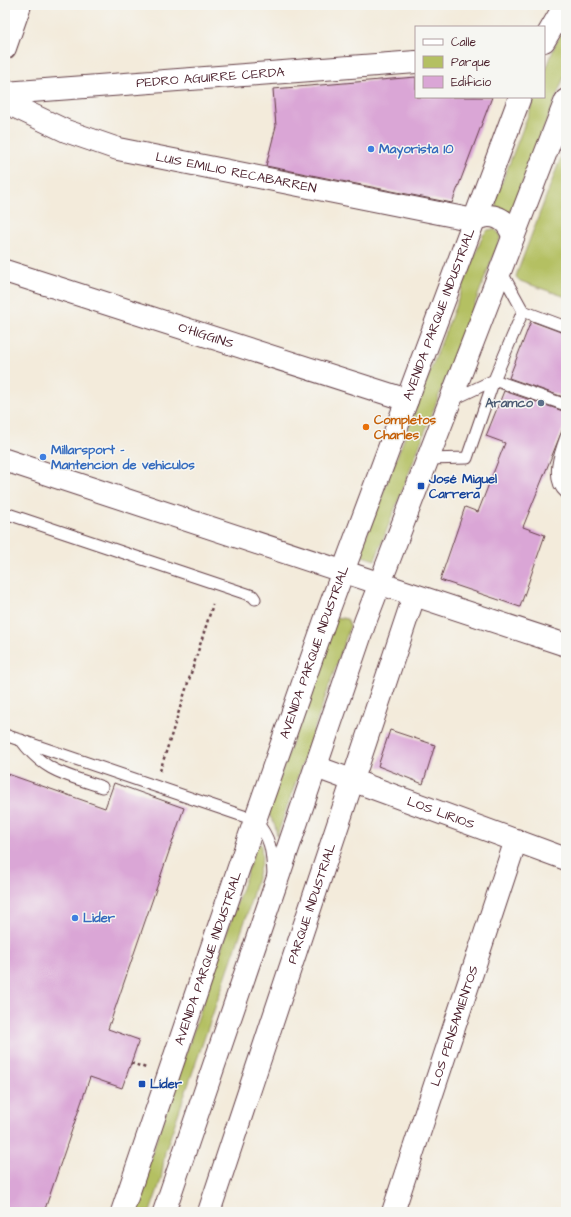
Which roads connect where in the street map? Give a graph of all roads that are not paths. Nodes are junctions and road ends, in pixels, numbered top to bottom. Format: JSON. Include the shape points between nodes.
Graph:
{"nodes":[{"id":1,"x":556,"y":5,"type":"edge"},
{"id":2,"x":565,"y":5,"type":"edge"},
{"id":3,"x":16,"y":8,"type":"edge"},
{"id":4,"x":545,"y":32,"type":"edge"},
{"id":5,"x":545,"y":39,"type":"edge"},
{"id":6,"x":5,"y":45,"type":"edge"},
{"id":7,"x":415,"y":62,"type":"edge"},
{"id":8,"x":5,"y":93,"type":"edge"},
{"id":9,"x":520,"y":98,"type":"edge"},
{"id":10,"x":566,"y":100,"type":"edge"},
{"id":11,"x":5,"y":102,"type":"edge"},
{"id":12,"x":474,"y":220,"type":"junction"},
{"id":13,"x":513,"y":237,"type":"junction"},
{"id":14,"x":500,"y":270,"type":"junction"},
{"id":15,"x":5,"y":271,"type":"edge"},
{"id":16,"x":523,"y":311,"type":"junction"},
{"id":17,"x":566,"y":327,"type":"edge"},
{"id":18,"x":494,"y":380,"type":"junction"},
{"id":19,"x":407,"y":400,"type":"junction"},
{"id":20,"x":450,"y":401,"type":"junction"},
{"id":21,"x":566,"y":405,"type":"edge"},
{"id":22,"x":566,"y":437,"type":"edge"},
{"id":23,"x":428,"y":459,"type":"junction"},
{"id":24,"x":5,"y":460,"type":"edge"},
{"id":25,"x":566,"y":493,"type":"edge"},
{"id":26,"x":5,"y":513,"type":"edge"},
{"id":27,"x":342,"y":572,"type":"junction"},
{"id":28,"x":379,"y":585,"type":"junction"},
{"id":29,"x":414,"y":596,"type":"junction"},
{"id":30,"x":255,"y":599,"type":"dead end"},
{"id":31,"x":566,"y":646,"type":"edge"},
{"id":32,"x":5,"y":735,"type":"edge"},
{"id":33,"x":21,"y":740,"type":"junction"},
{"id":34,"x":316,"y":766,"type":"junction"},
{"id":35,"x":353,"y":780,"type":"junction"},
{"id":36,"x":102,"y":787,"type":"dead end"},
{"id":37,"x":255,"y":820,"type":"junction"},
{"id":38,"x":516,"y":840,"type":"junction"},
{"id":39,"x":566,"y":859,"type":"edge"},
{"id":40,"x":273,"y":891,"type":"junction"},
{"id":41,"x":122,"y":1212,"type":"edge"},
{"id":42,"x":164,"y":1212,"type":"edge"},
{"id":43,"x":209,"y":1212,"type":"edge"},
{"id":44,"x":393,"y":1212,"type":"edge"}],
"edges":[{"from":1,"to":4,"type":"street"},
{"from":2,"to":5,"type":"street"},
{"from":3,"to":6,"type":"street"},
{"from":7,"to":8,"type":"street","name":"PEDRO AGUIRRE CERDA"},
{"from":9,"to":12,"type":"street","name":"AVENIDA PARQUE INDUSTRIAL"},
{"from":10,"to":13,"type":"street"},
{"from":11,"to":12,"type":"street","name":"LUIS EMILIO RECABARREN","via":[[66,131],[118,149]]},
{"from":12,"to":13,"type":"street","name":"LUIS EMILIO RECABARREN","via":[[486,216],[499,218],[510,227]]},
{"from":12,"to":19,"type":"street","name":"AVENIDA PARQUE INDUSTRIAL"},
{"from":13,"to":14,"type":"street"},
{"from":14,"to":16,"type":"lane"},
{"from":14,"to":20,"type":"street"},
{"from":15,"to":19,"type":"street","name":"O'HIGGINS"},
{"from":16,"to":17,"type":"lane"},
{"from":16,"to":18,"type":"lane"},
{"from":18,"to":20,"type":"lane"},
{"from":18,"to":21,"type":"lane"},
{"from":18,"to":23,"type":"lane","via":[[467,458]]},
{"from":19,"to":27,"type":"street","name":"AVENIDA PARQUE INDUSTRIAL"},
{"from":20,"to":23,"type":"street"},
{"from":22,"to":25,"type":"lane","via":[[557,468],[559,482]]},
{"from":23,"to":28,"type":"street"},
{"from":24,"to":27,"type":"street"},
{"from":26,"to":30,"type":"lane","via":[[253,596]]},
{"from":27,"to":28,"type":"street"},
{"from":27,"to":37,"type":"street","name":"AVENIDA PARQUE INDUSTRIAL"},
{"from":28,"to":29,"type":"street"},
{"from":28,"to":34,"type":"street"},
{"from":29,"to":31,"type":"street"},
{"from":29,"to":35,"type":"street","name":"PARQUE INDUSTRIAL"},
{"from":32,"to":33,"type":"lane"},
{"from":33,"to":36,"type":"lane","via":[[41,763]]},
{"from":33,"to":37,"type":"lane"},
{"from":34,"to":35,"type":"street","name":"LOS LIRIOS"},
{"from":34,"to":40,"type":"street"},
{"from":35,"to":38,"type":"street","name":"LOS LIRIOS"},
{"from":35,"to":43,"type":"street","name":"PARQUE INDUSTRIAL"},
{"from":37,"to":40,"type":"lane","via":[[270,845]]},
{"from":37,"to":41,"type":"street","name":"AVENIDA PARQUE INDUSTRIAL"},
{"from":38,"to":39,"type":"street","name":"LOS LIRIOS"},
{"from":38,"to":44,"type":"street","name":"LOS PENSAMIENTOS"},
{"from":40,"to":42,"type":"street"}]}
